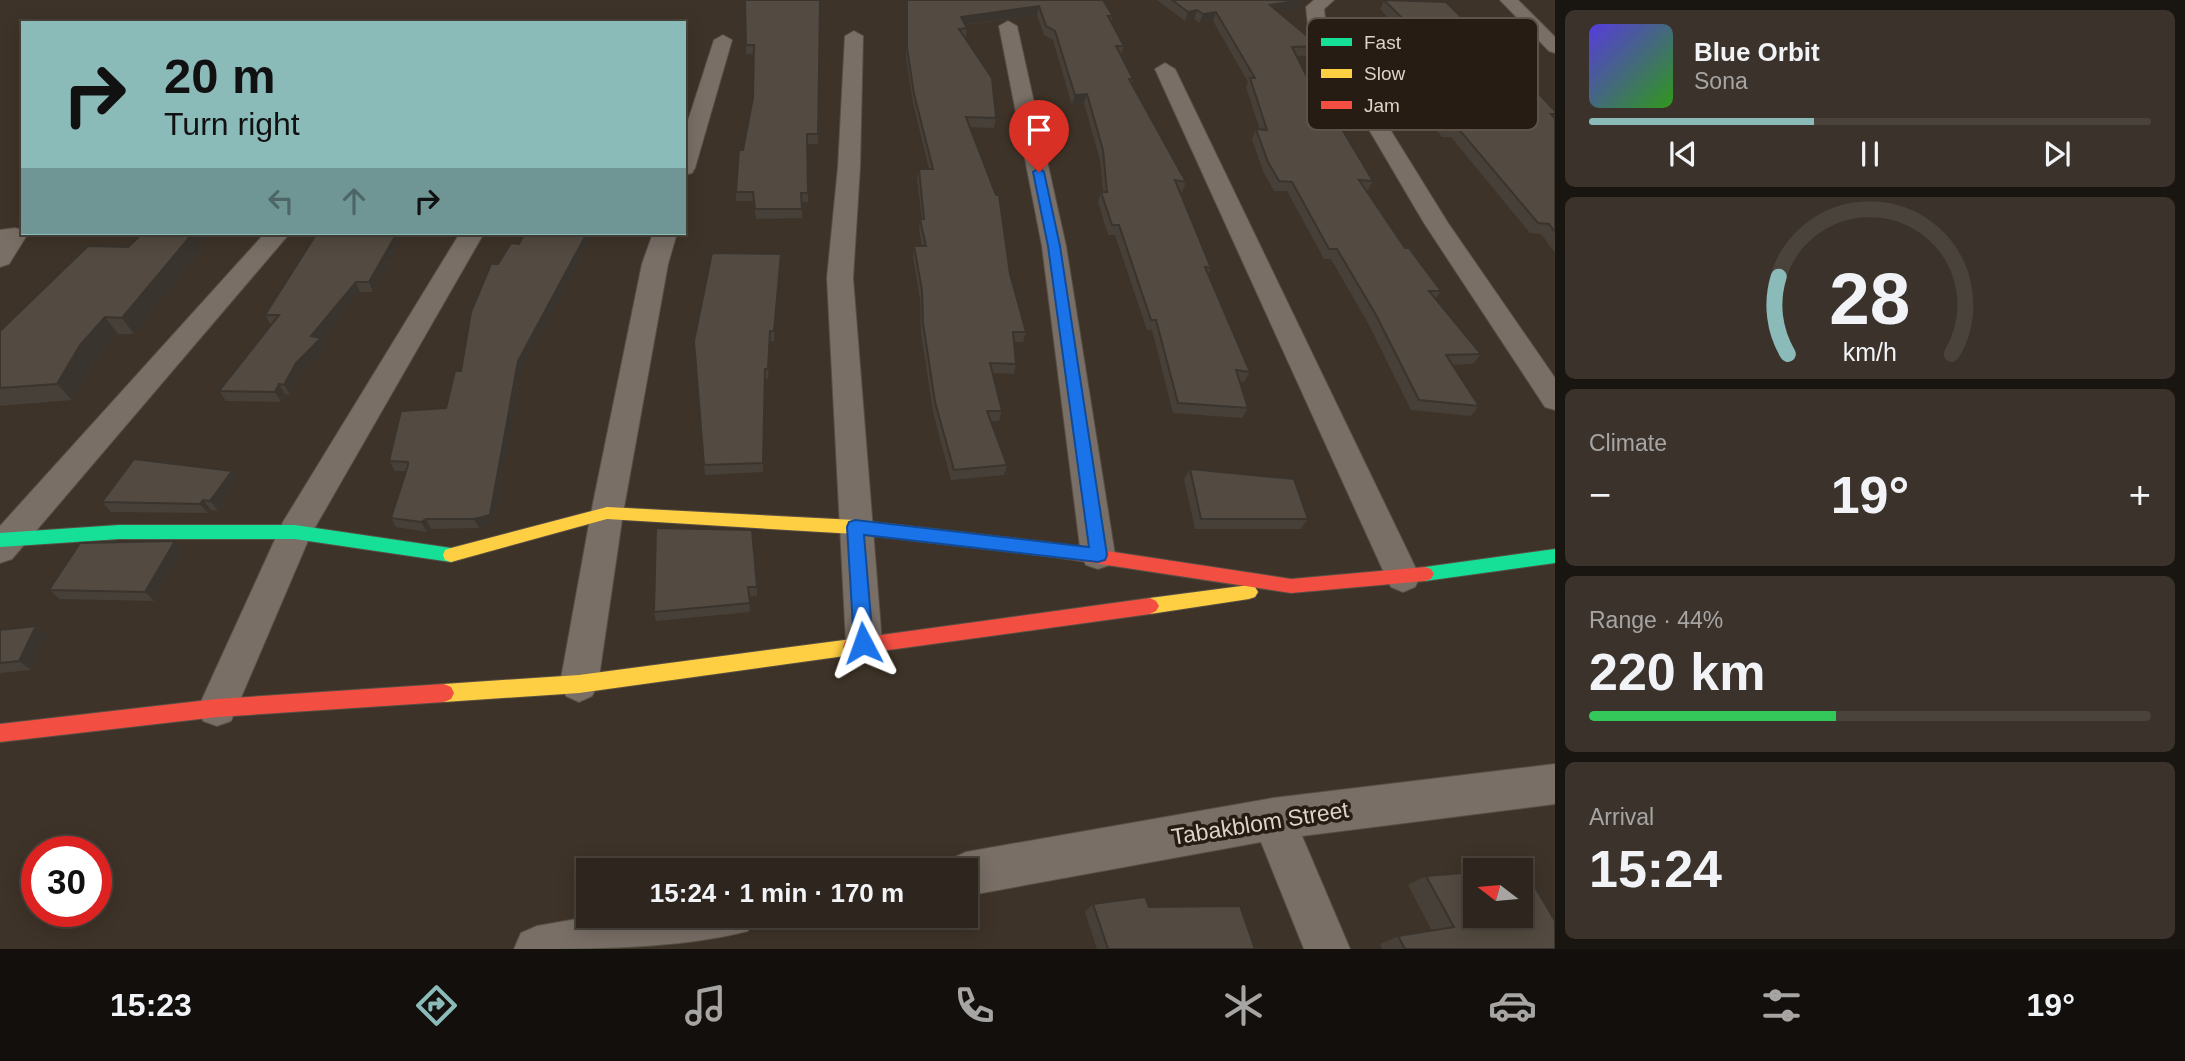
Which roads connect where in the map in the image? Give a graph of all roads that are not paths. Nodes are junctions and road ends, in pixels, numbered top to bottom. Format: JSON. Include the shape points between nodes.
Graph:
{"nodes":[{"id":1,"x":1326,"y":0,"type":"edge"},
{"id":2,"x":1508,"y":0,"type":"edge"},
{"id":3,"x":1316,"y":18,"type":"edge"},
{"id":4,"x":1526,"y":18,"type":"edge"},
{"id":5,"x":1008,"y":26,"type":"dead end"},
{"id":6,"x":1538,"y":30,"type":"edge"},
{"id":7,"x":854,"y":36,"type":"dead end"},
{"id":8,"x":723,"y":40,"type":"dead end"},
{"id":9,"x":1555,"y":47,"type":"edge"},
{"id":10,"x":1165,"y":69,"type":"dead end"},
{"id":11,"x":1380,"y":130,"type":"edge"},
{"id":12,"x":686,"y":161,"type":"edge"},
{"id":13,"x":276,"y":235,"type":"edge"},
{"id":14,"x":471,"y":235,"type":"edge"},
{"id":15,"x":663,"y":235,"type":"edge"},
{"id":16,"x":0,"y":237,"type":"edge"},
{"id":17,"x":0,"y":259,"type":"edge"},
{"id":18,"x":1555,"y":400,"type":"edge"},
{"id":19,"x":607,"y":513,"type":"junction"},
{"id":20,"x":855,"y":527,"type":"junction"},
{"id":21,"x":295,"y":532,"type":"junction"},
{"id":22,"x":3,"y":543,"type":"edge"},
{"id":23,"x":1098,"y":555,"type":"junction"},
{"id":24,"x":1555,"y":555,"type":"edge"},
{"id":25,"x":1403,"y":578,"type":"junction"},
{"id":26,"x":1291,"y":586,"type":"junction"},
{"id":27,"x":863,"y":643,"type":"junction"},
{"id":28,"x":579,"y":684,"type":"junction"},
{"id":29,"x":217,"y":708,"type":"junction"},
{"id":30,"x":0,"y":733,"type":"edge"},
{"id":31,"x":1555,"y":783,"type":"edge"},
{"id":32,"x":1273,"y":819,"type":"junction"},
{"id":33,"x":978,"y":872,"type":"edge"},
{"id":34,"x":702,"y":928,"type":"edge"},
{"id":35,"x":681,"y":937,"type":"edge"},
{"id":36,"x":537,"y":949,"type":"edge"},
{"id":37,"x":1327,"y":949,"type":"edge"}],
"edges":[{"from":1,"to":3,"type":"street","via":[[1315,7]]},
{"from":2,"to":4,"type":"street"},
{"from":5,"to":23,"type":"street","via":[[1054,246]]},
{"from":6,"to":9,"type":"street"},
{"from":7,"to":20,"type":"street","via":[[840,278]]},
{"from":8,"to":12,"type":"street"},
{"from":10,"to":25,"type":"street"},
{"from":11,"to":18,"type":"street"},
{"from":13,"to":22,"type":"street"},
{"from":14,"to":21,"type":"street"},
{"from":15,"to":19,"type":"street"},
{"from":16,"to":17,"type":"street","via":[[15,235]]},
{"from":19,"to":20,"type":"street"},
{"from":19,"to":21,"type":"street","via":[[453,555]]},
{"from":19,"to":28,"type":"street"},
{"from":20,"to":23,"type":"street"},
{"from":20,"to":27,"type":"street"},
{"from":21,"to":22,"type":"street","via":[[119,532]]},
{"from":21,"to":29,"type":"street"},
{"from":23,"to":26,"type":"street"},
{"from":24,"to":25,"type":"street"},
{"from":25,"to":26,"type":"street"},
{"from":26,"to":27,"type":"street"},
{"from":27,"to":28,"type":"street"},
{"from":28,"to":29,"type":"street"},
{"from":29,"to":30,"type":"street"},
{"from":31,"to":32,"type":"street","name":"Tabakblom Street"},
{"from":32,"to":33,"type":"street","name":"Tabakblom Street"},
{"from":32,"to":37,"type":"street"},
{"from":34,"to":35,"type":"street"},
{"from":35,"to":36,"type":"street"}]}
